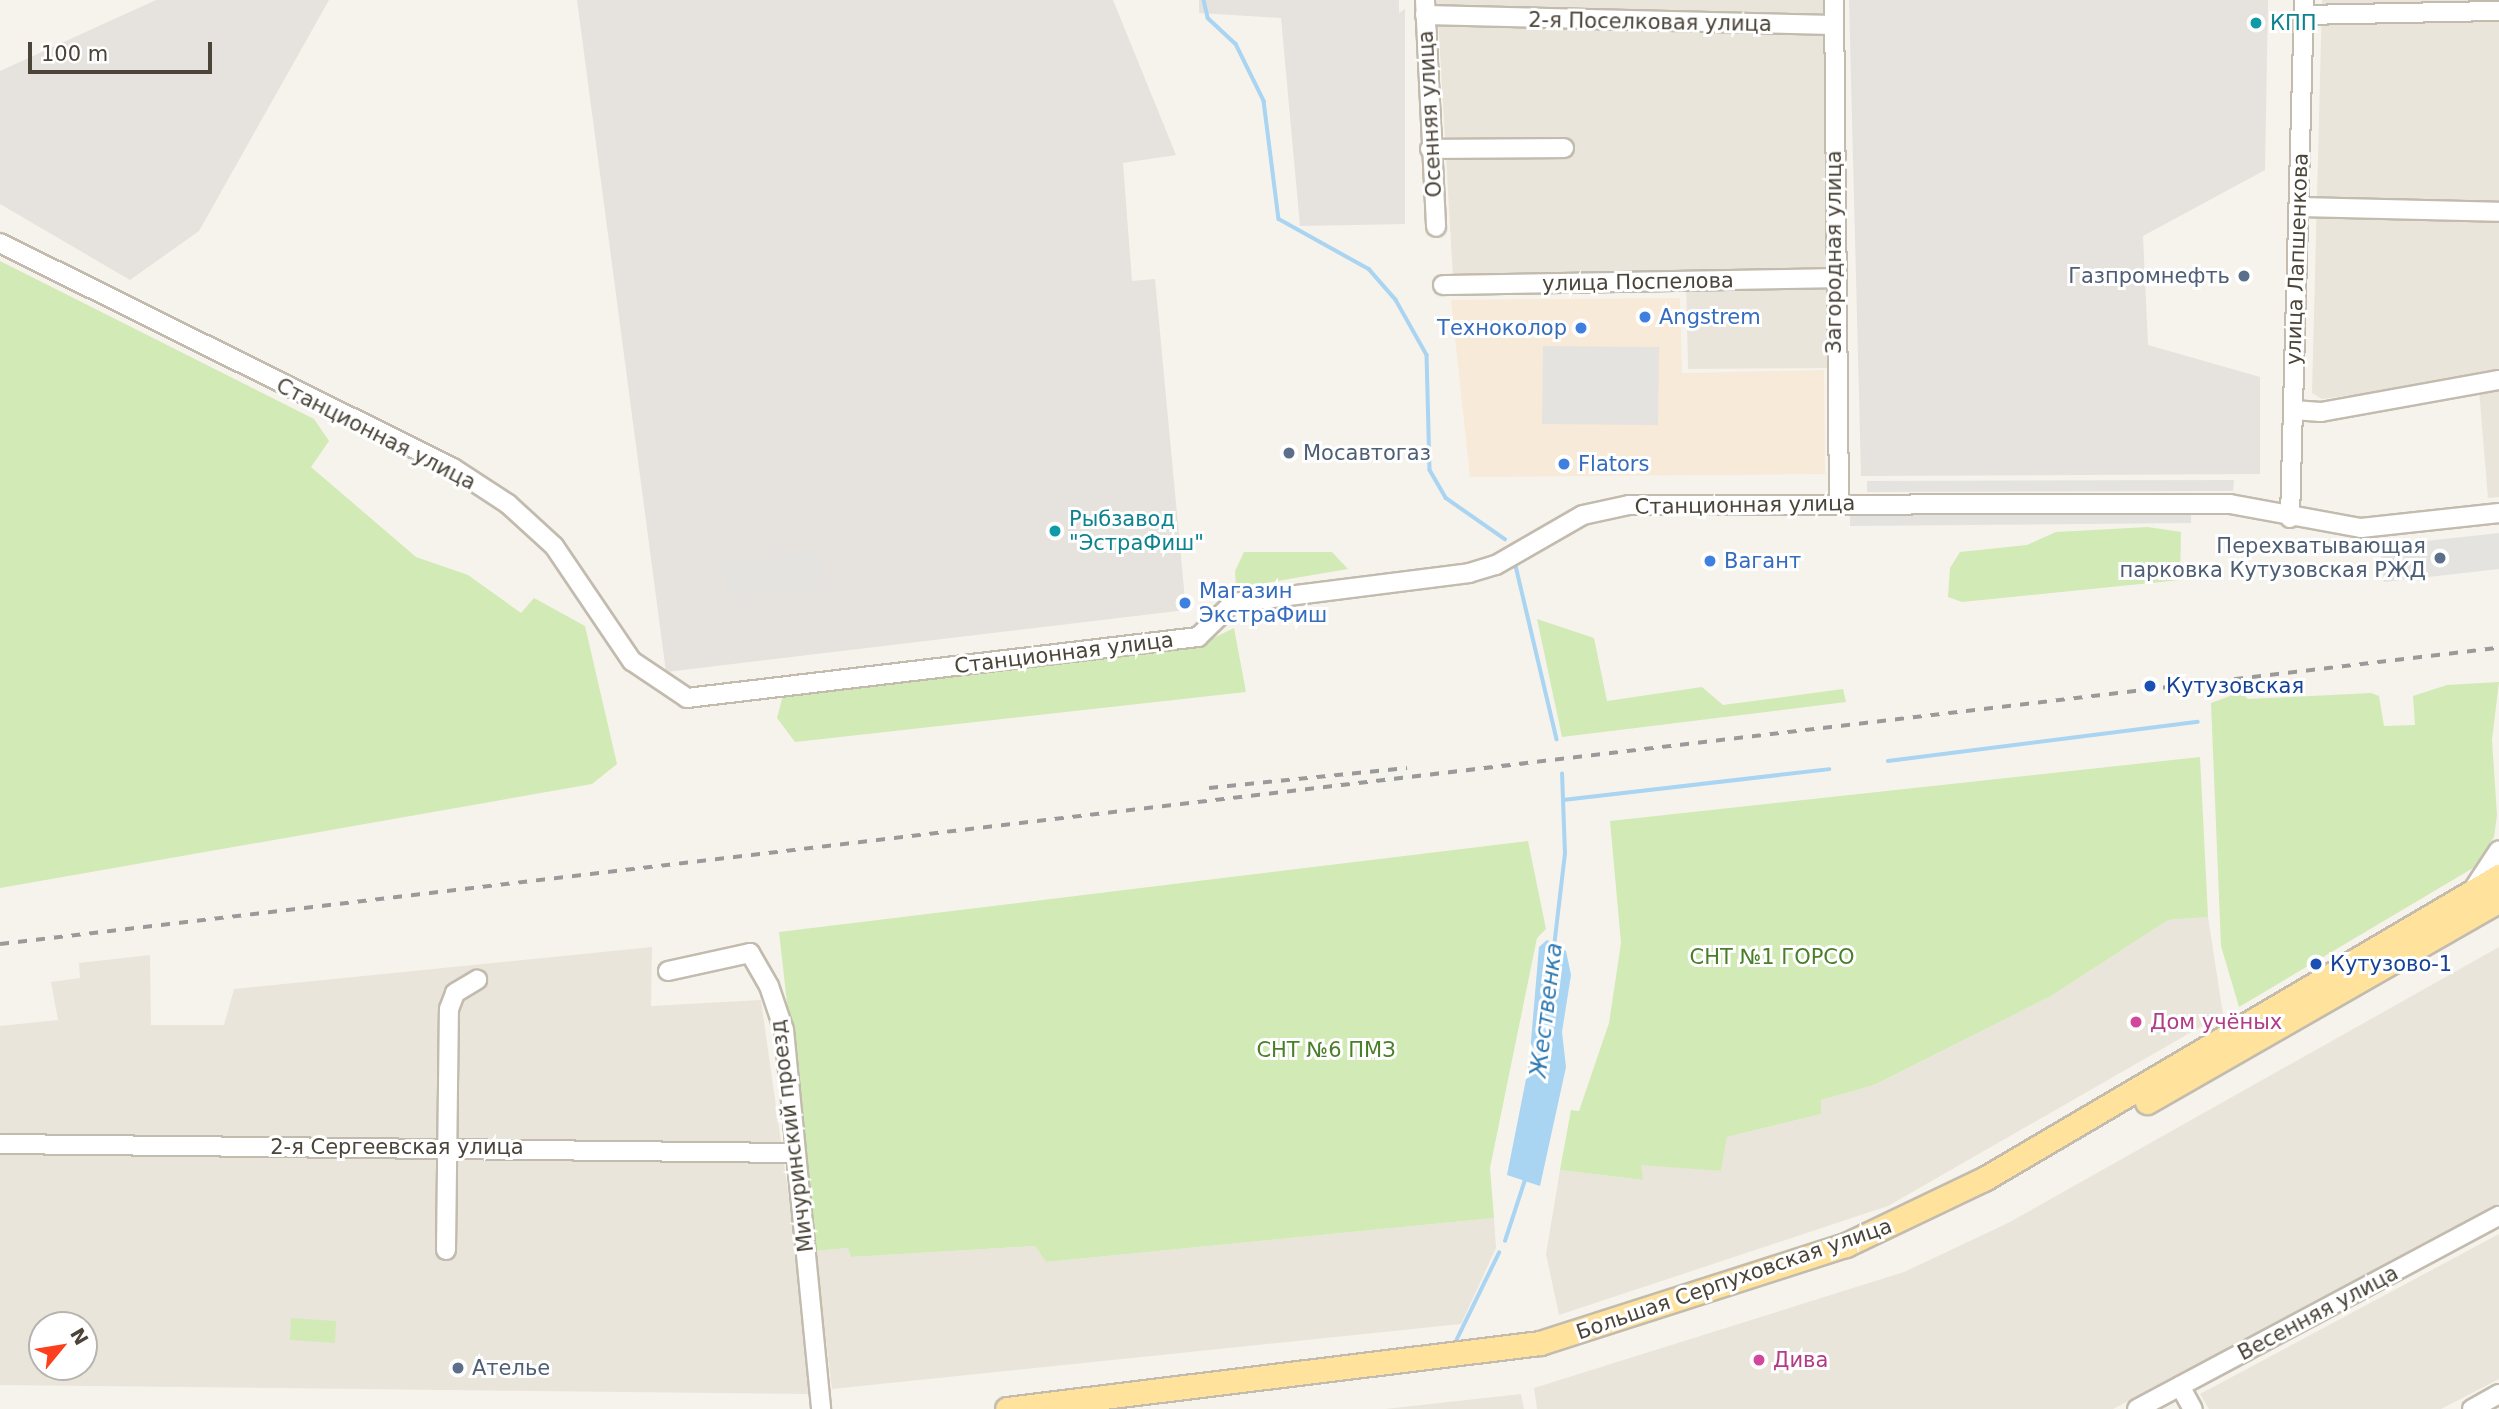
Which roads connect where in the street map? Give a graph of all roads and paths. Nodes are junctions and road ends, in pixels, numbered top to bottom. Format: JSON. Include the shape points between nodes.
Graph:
{"nodes":[{"id":1,"x":1833,"y":0,"type":"edge"},
{"id":2,"x":2304,"y":7,"type":"edge"},
{"id":3,"x":1425,"y":8,"type":"edge"},
{"id":4,"x":2499,"y":11,"type":"edge"},
{"id":5,"x":1834,"y":25,"type":"junction"},
{"id":6,"x":1564,"y":148,"type":"dead end"},
{"id":7,"x":1430,"y":149,"type":"junction"},
{"id":8,"x":2299,"y":207,"type":"junction"},
{"id":9,"x":2499,"y":212,"type":"edge"},
{"id":10,"x":1436,"y":227,"type":"dead end"},
{"id":11,"x":0,"y":243,"type":"edge"},
{"id":12,"x":1833,"y":278,"type":"junction"},
{"id":13,"x":1443,"y":285,"type":"dead end"},
{"id":14,"x":2499,"y":380,"type":"edge"},
{"id":15,"x":2293,"y":410,"type":"junction"},
{"id":16,"x":1839,"y":503,"type":"junction"},
{"id":17,"x":2499,"y":513,"type":"edge"},
{"id":18,"x":2290,"y":518,"type":"junction"},
{"id":19,"x":2499,"y":850,"type":"edge"},
{"id":20,"x":2499,"y":876,"type":"edge"},
{"id":21,"x":2487,"y":902,"type":"edge"},
{"id":22,"x":668,"y":971,"type":"dead end"},
{"id":23,"x":477,"y":980,"type":"dead end"},
{"id":24,"x":0,"y":1144,"type":"edge"},
{"id":25,"x":447,"y":1147,"type":"junction"},
{"id":26,"x":794,"y":1153,"type":"junction"},
{"id":27,"x":2499,"y":1216,"type":"edge"},
{"id":28,"x":446,"y":1250,"type":"dead end"},
{"id":29,"x":2179,"y":1386,"type":"junction"},
{"id":30,"x":2499,"y":1394,"type":"edge"},
{"id":31,"x":821,"y":1409,"type":"edge"},
{"id":32,"x":1007,"y":1409,"type":"edge"},
{"id":33,"x":1126,"y":1409,"type":"edge"},
{"id":34,"x":2137,"y":1409,"type":"edge"},
{"id":35,"x":2193,"y":1409,"type":"edge"},
{"id":36,"x":2472,"y":1409,"type":"edge"}],
"edges":[{"from":1,"to":5,"type":"street","name":"Загородная улица"},
{"from":2,"to":4,"type":"street"},
{"from":2,"to":8,"type":"street","name":"улица Лапшенкова"},
{"from":3,"to":5,"type":"street","name":"2-я Поселковая улица"},
{"from":3,"to":7,"type":"street","name":"Осенняя улица"},
{"from":5,"to":12,"type":"street","name":"Загородная улица"},
{"from":6,"to":7,"type":"street"},
{"from":7,"to":10,"type":"street","name":"Осенняя улица"},
{"from":8,"to":9,"type":"street"},
{"from":8,"to":15,"type":"street","name":"улица Лапшенкова"},
{"from":11,"to":16,"type":"street","name":"Станционная улица","via":[[453,468],[508,504],[554,546],[632,661],[687,698],[1198,637],[1233,603],[1469,573],[1496,565],[1584,515],[1629,505]]},
{"from":12,"to":13,"type":"street","name":"улица Поспелова"},
{"from":12,"to":16,"type":"street","name":"Загородная улица"},
{"from":14,"to":15,"type":"street","via":[[2321,412]]},
{"from":15,"to":18,"type":"street","name":"улица Лапшенкова"},
{"from":16,"to":18,"type":"street","name":"Станционная улица","via":[[2230,504]]},
{"from":17,"to":18,"type":"street","name":"Станционная улица","via":[[2361,528]]},
{"from":19,"to":21,"type":"street"},
{"from":20,"to":21,"type":"main road","name":"Большая Серпуховская улица"},
{"from":21,"to":32,"type":"main road","name":"Большая Серпуховская улица","via":[[1974,1185],[1846,1245],[1540,1343]]},
{"from":21,"to":33,"type":"main road","name":"Большая Серпуховская улица","via":[[1962,1208],[1852,1257],[1632,1332],[1531,1359]]},
{"from":22,"to":26,"type":"street","name":"Мичуринский проезд","via":[[750,953],[784,1031]]},
{"from":23,"to":25,"type":"street","via":[[455,993],[449,1009]]},
{"from":24,"to":25,"type":"street","name":"2-я Сергеевская улица"},
{"from":25,"to":26,"type":"street","name":"2-я Сергеевская улица"},
{"from":25,"to":28,"type":"street"},
{"from":26,"to":31,"type":"street","name":"Мичуринский проезд"},
{"from":27,"to":29,"type":"street","name":"Весенняя улица"},
{"from":29,"to":34,"type":"street","name":"Весенняя улица"},
{"from":29,"to":35,"type":"street"},
{"from":30,"to":36,"type":"street"}]}
